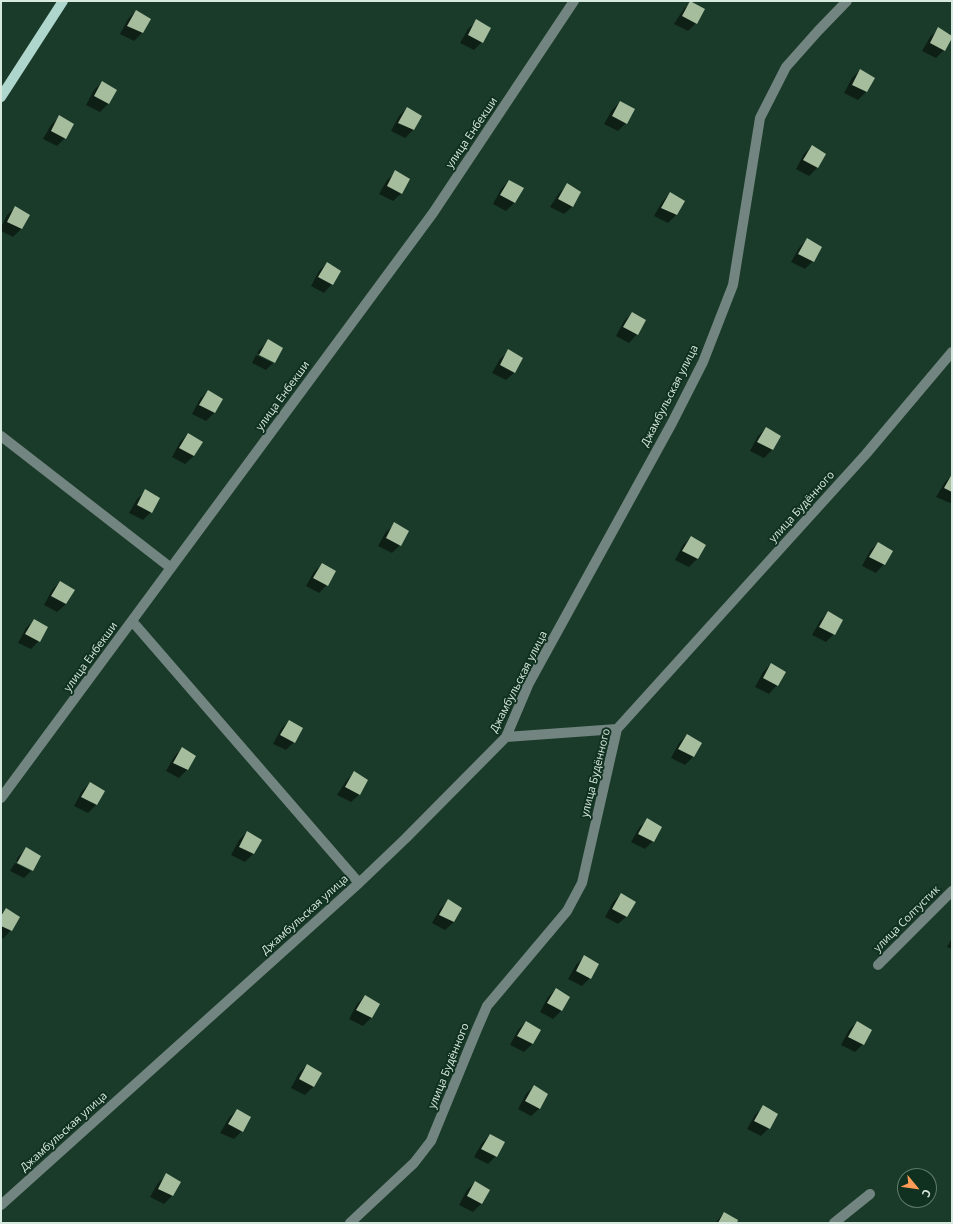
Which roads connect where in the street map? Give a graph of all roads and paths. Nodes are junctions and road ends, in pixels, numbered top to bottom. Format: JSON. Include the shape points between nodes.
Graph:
{"nodes":[{"id":1,"x":63,"y":1,"type":"edge"},
{"id":2,"x":574,"y":1,"type":"edge"},
{"id":3,"x":847,"y":1,"type":"edge"},
{"id":4,"x":1,"y":97,"type":"edge"},
{"id":5,"x":952,"y":352,"type":"edge"},
{"id":6,"x":1,"y":436,"type":"edge"},
{"id":7,"x":171,"y":568,"type":"junction"},
{"id":8,"x":132,"y":620,"type":"junction"},
{"id":9,"x":617,"y":729,"type":"junction"},
{"id":10,"x":506,"y":737,"type":"junction"},
{"id":11,"x":1,"y":798,"type":"edge"},
{"id":12,"x":359,"y":883,"type":"junction"},
{"id":13,"x":952,"y":891,"type":"edge"},
{"id":14,"x":878,"y":965,"type":"dead end"},
{"id":15,"x":870,"y":1194,"type":"dead end"},
{"id":16,"x":1,"y":1205,"type":"edge"},
{"id":17,"x":350,"y":1223,"type":"edge"},
{"id":18,"x":834,"y":1223,"type":"edge"}],
"edges":[{"from":1,"to":4,"type":"main road"},
{"from":2,"to":7,"type":"street","name":"улица Енбекши","via":[[433,213]]},
{"from":3,"to":10,"type":"street","name":"Джамбульская улица","via":[[786,67],[760,118],[733,285],[703,362],[529,683]]},
{"from":5,"to":9,"type":"street","name":"улица Будённого","via":[[866,454]]},
{"from":6,"to":7,"type":"street"},
{"from":7,"to":8,"type":"street","name":"улица Енбекши"},
{"from":8,"to":11,"type":"street","name":"улица Енбекши"},
{"from":8,"to":12,"type":"street"},
{"from":9,"to":10,"type":"street"},
{"from":9,"to":17,"type":"street","name":"улица Будённого","via":[[582,884],[567,911],[487,1006],[431,1141],[414,1163]]},
{"from":10,"to":12,"type":"street","name":"Джамбульская улица"},
{"from":12,"to":16,"type":"street","name":"Джамбульская улица"},
{"from":13,"to":14,"type":"street","name":"улица Солтустик"},
{"from":15,"to":18,"type":"street"}]}
